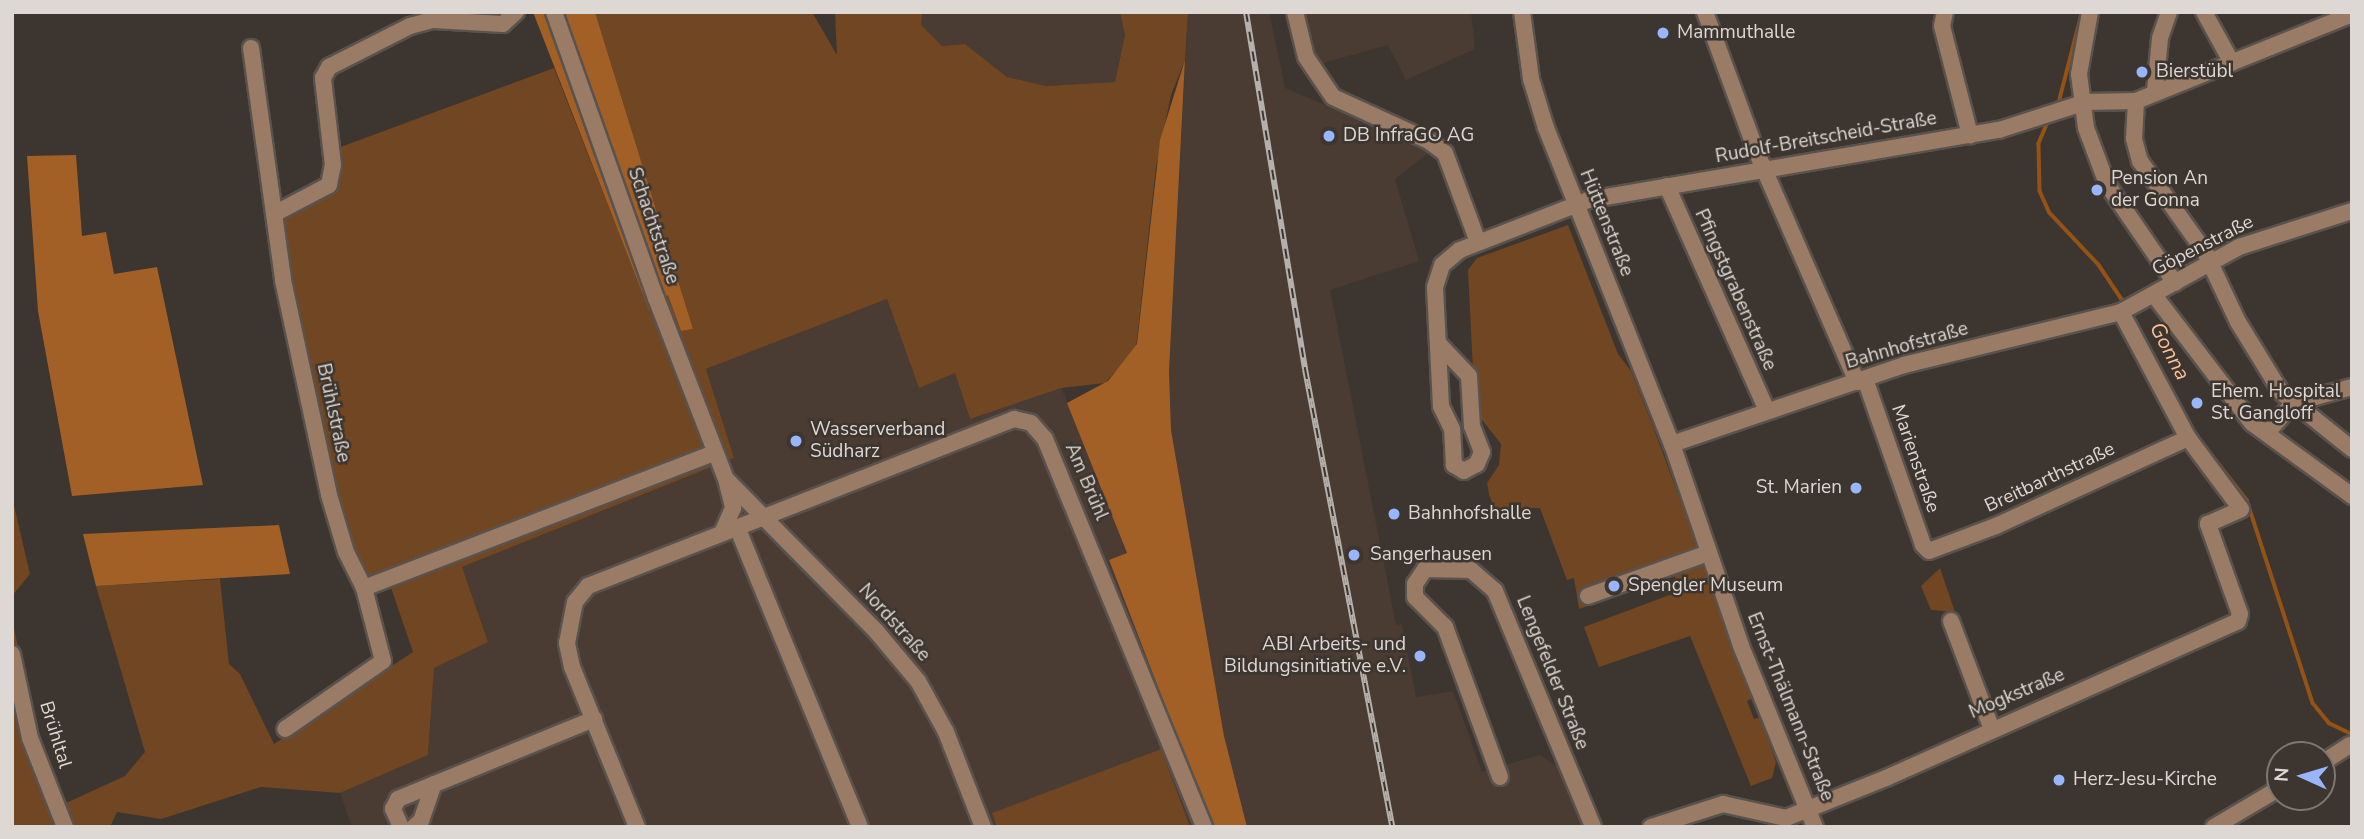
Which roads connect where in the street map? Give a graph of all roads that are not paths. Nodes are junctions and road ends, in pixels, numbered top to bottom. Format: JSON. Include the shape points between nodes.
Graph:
{"nodes":[{"id":1,"x":516,"y":12,"type":"edge"},
{"id":2,"x":554,"y":12,"type":"edge"},
{"id":3,"x":1295,"y":12,"type":"edge"},
{"id":4,"x":1522,"y":12,"type":"edge"},
{"id":5,"x":1705,"y":12,"type":"edge"},
{"id":6,"x":1945,"y":12,"type":"edge"},
{"id":7,"x":2091,"y":12,"type":"edge"},
{"id":8,"x":2169,"y":12,"type":"edge"},
{"id":9,"x":2204,"y":12,"type":"edge"},
{"id":10,"x":2352,"y":14,"type":"edge"},
{"id":11,"x":2332,"y":17,"type":"edge"},
{"id":12,"x":251,"y":48,"type":"dead end"},
{"id":13,"x":2232,"y":63,"type":"junction"},
{"id":14,"x":2155,"y":91,"type":"junction"},
{"id":15,"x":2136,"y":101,"type":"junction"},
{"id":16,"x":2073,"y":106,"type":"junction"},
{"id":17,"x":1970,"y":135,"type":"junction"},
{"id":18,"x":1765,"y":169,"type":"junction"},
{"id":19,"x":1667,"y":186,"type":"junction"},
{"id":20,"x":1575,"y":204,"type":"junction"},
{"id":21,"x":2352,"y":211,"type":"edge"},
{"id":22,"x":274,"y":214,"type":"junction"},
{"id":23,"x":1478,"y":242,"type":"junction"},
{"id":24,"x":2211,"y":262,"type":"junction"},
{"id":25,"x":2175,"y":283,"type":"junction"},
{"id":26,"x":2149,"y":298,"type":"junction"},
{"id":27,"x":2123,"y":312,"type":"junction"},
{"id":28,"x":1438,"y":343,"type":"junction"},
{"id":29,"x":1861,"y":381,"type":"junction"},
{"id":30,"x":2352,"y":387,"type":"edge"},
{"id":31,"x":2293,"y":403,"type":"junction"},
{"id":32,"x":1767,"y":411,"type":"junction"},
{"id":33,"x":2267,"y":433,"type":"junction"},
{"id":34,"x":2188,"y":438,"type":"junction"},
{"id":35,"x":1672,"y":444,"type":"junction"},
{"id":36,"x":2352,"y":449,"type":"edge"},
{"id":37,"x":714,"y":453,"type":"junction"},
{"id":38,"x":726,"y":479,"type":"junction"},
{"id":39,"x":2352,"y":496,"type":"edge"},
{"id":40,"x":764,"y":516,"type":"junction"},
{"id":41,"x":729,"y":530,"type":"junction"},
{"id":42,"x":1929,"y":551,"type":"joint"},
{"id":43,"x":1708,"y":553,"type":"junction"},
{"id":44,"x":364,"y":588,"type":"junction"},
{"id":45,"x":1588,"y":596,"type":"dead end"},
{"id":46,"x":1951,"y":621,"type":"dead end"},
{"id":47,"x":12,"y":654,"type":"edge"},
{"id":48,"x":594,"y":719,"type":"junction"},
{"id":49,"x":1991,"y":727,"type":"junction"},
{"id":50,"x":285,"y":729,"type":"dead end"},
{"id":51,"x":2350,"y":745,"type":"dead end"},
{"id":52,"x":2336,"y":754,"type":"edge"},
{"id":53,"x":1500,"y":777,"type":"dead end"},
{"id":54,"x":434,"y":785,"type":"junction"},
{"id":55,"x":2266,"y":796,"type":"edge"},
{"id":56,"x":1807,"y":809,"type":"junction"},
{"id":57,"x":65,"y":827,"type":"edge"},
{"id":58,"x":401,"y":827,"type":"edge"},
{"id":59,"x":414,"y":827,"type":"edge"},
{"id":60,"x":637,"y":827,"type":"edge"},
{"id":61,"x":860,"y":827,"type":"edge"},
{"id":62,"x":984,"y":827,"type":"edge"},
{"id":63,"x":1204,"y":827,"type":"edge"},
{"id":64,"x":1593,"y":827,"type":"edge"},
{"id":65,"x":1651,"y":827,"type":"edge"},
{"id":66,"x":1815,"y":827,"type":"edge"},
{"id":67,"x":2214,"y":827,"type":"edge"}],
"edges":[{"from":1,"to":22,"type":"street","via":[[503,23],[433,20],[410,26],[329,67],[323,78],[333,165],[328,185]]},
{"from":2,"to":37,"type":"street","name":"Schachtstraße"},
{"from":3,"to":23,"type":"street","via":[[1306,57],[1333,97],[1443,151]]},
{"from":4,"to":20,"type":"street","name":"Hüttenstraße","via":[[1538,104]]},
{"from":5,"to":18,"type":"street","name":"Marienstraße"},
{"from":6,"to":17,"type":"street","via":[[1942,26]]},
{"from":7,"to":16,"type":"street"},
{"from":8,"to":14,"type":"street","via":[[2160,38]]},
{"from":9,"to":13,"type":"street"},
{"from":10,"to":11,"type":"street"},
{"from":11,"to":13,"type":"street"},
{"from":12,"to":22,"type":"street","name":"Brühlstraße"},
{"from":13,"to":14,"type":"street"},
{"from":14,"to":15,"type":"street"},
{"from":15,"to":16,"type":"street","name":"Rudolf-Breitscheid-Straße"},
{"from":15,"to":24,"type":"street","via":[[2136,152]]},
{"from":16,"to":17,"type":"street","name":"Rudolf-Breitscheid-Straße"},
{"from":16,"to":25,"type":"street","via":[[2107,184]]},
{"from":17,"to":18,"type":"street","name":"Rudolf-Breitscheid-Straße"},
{"from":18,"to":19,"type":"street","name":"Rudolf-Breitscheid-Straße"},
{"from":18,"to":29,"type":"street","name":"Marienstraße"},
{"from":19,"to":20,"type":"street","name":"Rudolf-Breitscheid-Straße"},
{"from":19,"to":32,"type":"street","name":"Pfingstgrabenstraße"},
{"from":20,"to":23,"type":"street","name":"Rudolf-Breitscheid-Straße"},
{"from":20,"to":35,"type":"street","name":"Hüttenstraße"},
{"from":21,"to":24,"type":"street","name":"Göpenstraße","via":[[2257,239]]},
{"from":22,"to":44,"type":"street","name":"Brühlstraße","via":[[283,280],[329,495],[346,552]]},
{"from":23,"to":28,"type":"street","name":"Rudolf-Breitscheid-Straße","via":[[1449,258],[1437,274]]},
{"from":24,"to":25,"type":"street","name":"Göpenstraße"},
{"from":24,"to":31,"type":"street","via":[[2238,321],[2281,392]]},
{"from":25,"to":26,"type":"street","name":"Göpenstraße"},
{"from":26,"to":27,"type":"street","name":"Bahnhofstraße"},
{"from":26,"to":33,"type":"street","via":[[2252,423]]},
{"from":27,"to":29,"type":"street","name":"Bahnhofstraße","via":[[1904,365]]},
{"from":27,"to":34,"type":"street"},
{"from":28,"to":28,"type":"street","via":[[1441,410],[1452,429],[1454,465],[1467,470],[1478,464],[1482,452],[1472,426],[1469,376]]},
{"from":29,"to":32,"type":"street","name":"Bahnhofstraße"},
{"from":29,"to":42,"type":"street","name":"Marienstraße"},
{"from":30,"to":31,"type":"street"},
{"from":31,"to":33,"type":"street"},
{"from":31,"to":36,"type":"street"},
{"from":32,"to":35,"type":"street","name":"Bahnhofstraße"},
{"from":33,"to":39,"type":"street"},
{"from":34,"to":42,"type":"street","name":"Breitbarthstraße","via":[[1996,526]]},
{"from":34,"to":49,"type":"street","name":"Mogkstraße","via":[[2241,509],[2208,524],[2241,614],[2233,624]]},
{"from":35,"to":43,"type":"street","name":"Ernst-Thälmann-Straße"},
{"from":37,"to":38,"type":"street","name":"Schachtstraße"},
{"from":37,"to":44,"type":"street"},
{"from":38,"to":40,"type":"street","name":"Nordstraße"},
{"from":38,"to":41,"type":"street","name":"Schachtstraße","via":[[733,508]]},
{"from":40,"to":41,"type":"street"},
{"from":40,"to":62,"type":"street","name":"Nordstraße","via":[[918,681],[946,732]]},
{"from":40,"to":63,"type":"street","name":"Am Brühl","via":[[1002,421],[1020,419],[1034,425],[1045,439]]},
{"from":41,"to":48,"type":"street","via":[[603,578],[575,602],[567,643]]},
{"from":41,"to":61,"type":"street"},
{"from":43,"to":45,"type":"street"},
{"from":43,"to":56,"type":"street","name":"Ernst-Thälmann-Straße"},
{"from":44,"to":50,"type":"street","name":"Brühlstraße","via":[[383,661]]},
{"from":46,"to":49,"type":"street"},
{"from":47,"to":57,"type":"street","name":"Brühltal","via":[[30,738]]},
{"from":48,"to":54,"type":"street"},
{"from":48,"to":60,"type":"street"},
{"from":49,"to":56,"type":"street","name":"Mogkstraße","via":[[1942,753]]},
{"from":51,"to":52,"type":"street"},
{"from":53,"to":64,"type":"street","name":"Lengefelder Straße","via":[[1445,627],[1415,597],[1415,584],[1425,569],[1465,568],[1494,589]]},
{"from":54,"to":58,"type":"street","via":[[398,799],[393,809]]},
{"from":54,"to":59,"type":"street","via":[[421,821]]},
{"from":55,"to":67,"type":"street"},
{"from":56,"to":65,"type":"street","name":"Mogkstraße","via":[[1778,819],[1723,804]]},
{"from":56,"to":66,"type":"street","name":"Ernst-Thälmann-Straße"}]}
